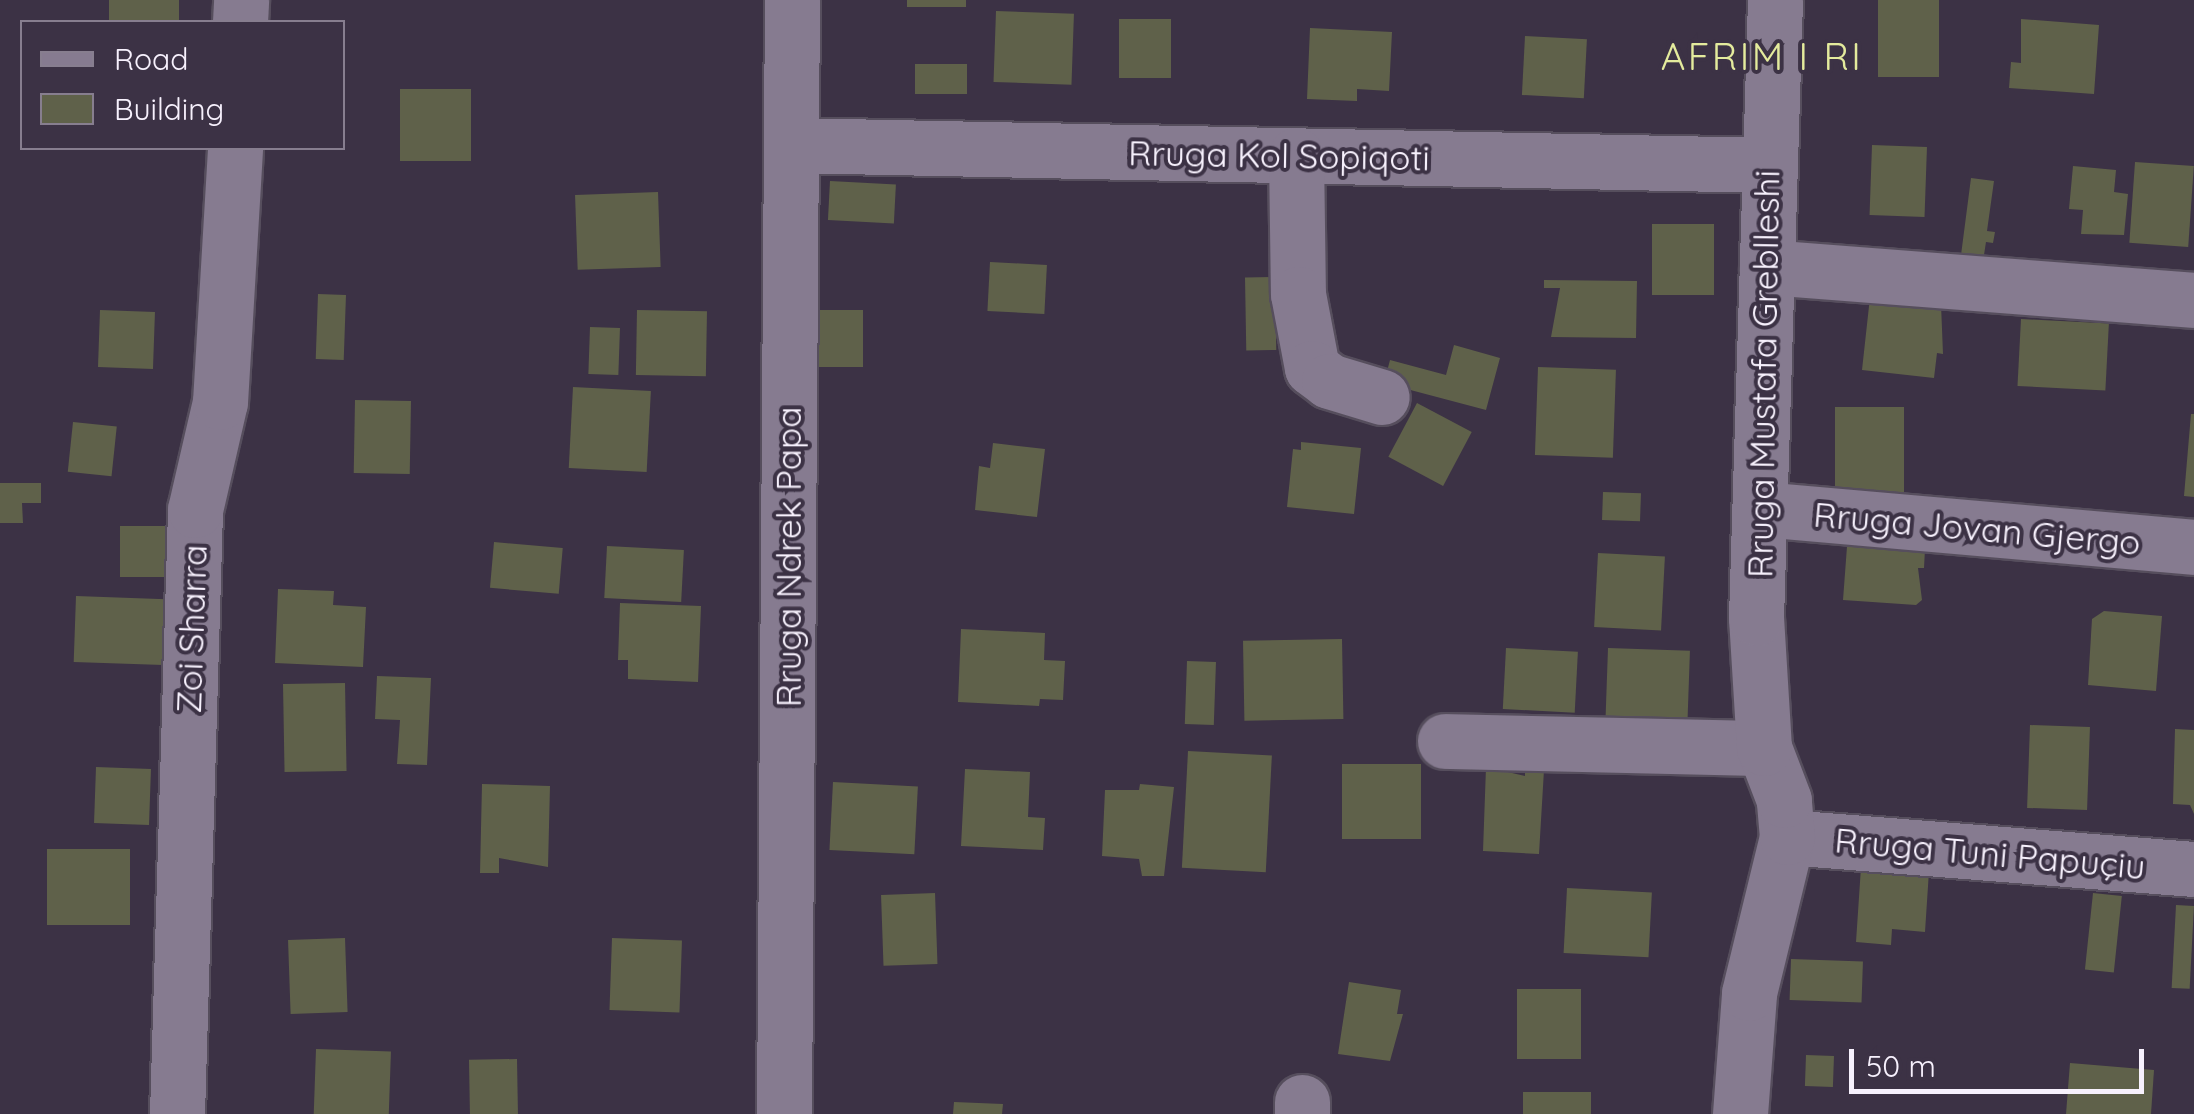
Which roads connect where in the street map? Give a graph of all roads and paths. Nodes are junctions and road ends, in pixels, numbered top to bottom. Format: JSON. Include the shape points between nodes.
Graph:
{"nodes":[{"id":1,"x":792,"y":0,"type":"edge"},
{"id":2,"x":1775,"y":0,"type":"edge"},
{"id":3,"x":791,"y":145,"type":"junction"},
{"id":4,"x":235,"y":150,"type":"edge"},
{"id":5,"x":1296,"y":156,"type":"junction"},
{"id":6,"x":1768,"y":165,"type":"junction"},
{"id":7,"x":1768,"y":266,"type":"junction"},
{"id":8,"x":2194,"y":300,"type":"edge"},
{"id":9,"x":1382,"y":397,"type":"dead end"},
{"id":10,"x":1761,"y":509,"type":"junction"},
{"id":11,"x":2194,"y":547,"type":"edge"},
{"id":12,"x":1445,"y":741,"type":"dead end"},
{"id":13,"x":1764,"y":748,"type":"junction"},
{"id":14,"x":1787,"y":837,"type":"junction"},
{"id":15,"x":2194,"y":869,"type":"edge"},
{"id":16,"x":177,"y":1114,"type":"edge"},
{"id":17,"x":784,"y":1114,"type":"edge"},
{"id":18,"x":1740,"y":1114,"type":"edge"}],
"edges":[{"from":1,"to":3,"type":"street","name":"Rruga Ndrek Papa"},
{"from":2,"to":6,"type":"street","name":"Rruga Mustafa Greblleshi"},
{"from":3,"to":5,"type":"street","name":"Rruga Kol Sopiqoti"},
{"from":3,"to":17,"type":"street","name":"Rruga Ndrek Papa"},
{"from":4,"to":16,"type":"street","name":"Zoi Sharra","via":[[220,402],[195,510]]},
{"from":5,"to":6,"type":"street","name":"Rruga Kol Sopiqoti"},
{"from":5,"to":9,"type":"street","via":[[1298,294],[1312,368],[1329,382]]},
{"from":6,"to":7,"type":"street","name":"Rruga Mustafa Greblleshi"},
{"from":7,"to":8,"type":"street"},
{"from":7,"to":10,"type":"street","name":"Rruga Mustafa Greblleshi"},
{"from":10,"to":11,"type":"street","name":"Rruga Jovan Gjergo"},
{"from":10,"to":13,"type":"street","name":"Rruga Mustafa Greblleshi","via":[[1756,636]]},
{"from":12,"to":13,"type":"street"},
{"from":13,"to":14,"type":"street","name":"Rruga Mustafa Greblleshi","via":[[1784,800]]},
{"from":14,"to":15,"type":"street","name":"Rruga Tuni Papuçiu"},
{"from":14,"to":18,"type":"street","name":"Rruga Mustafa Greblleshi","via":[[1749,993]]}]}
